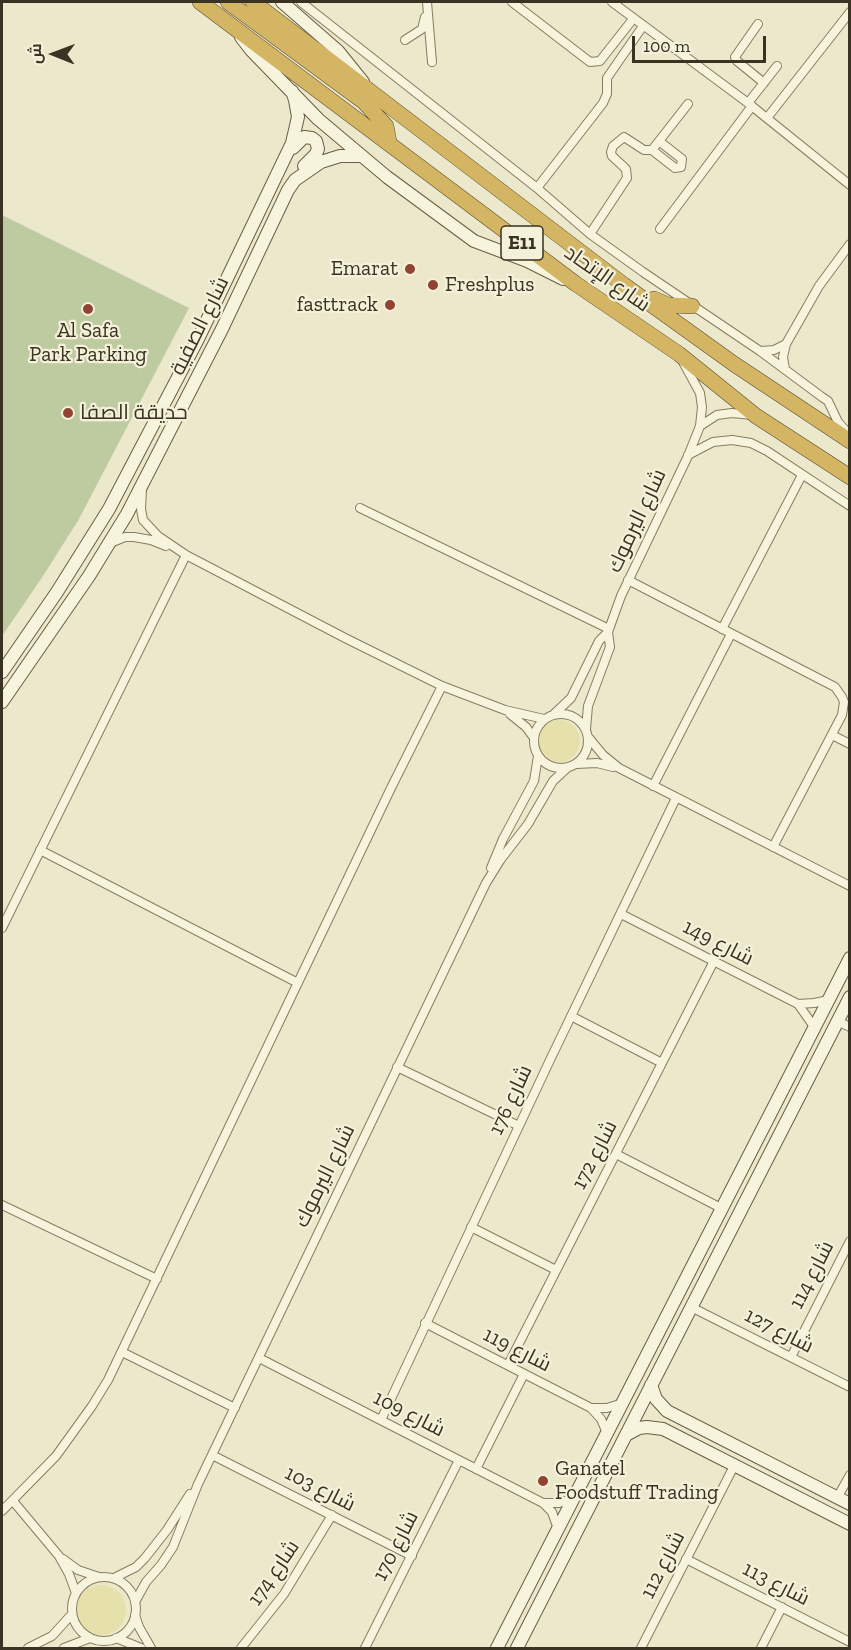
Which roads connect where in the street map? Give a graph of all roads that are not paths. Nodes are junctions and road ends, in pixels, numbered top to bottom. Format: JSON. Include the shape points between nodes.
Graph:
{"nodes":[{"id":1,"x":200,"y":2,"type":"edge"},
{"id":2,"x":228,"y":2,"type":"edge"},
{"id":3,"x":253,"y":2,"type":"edge"},
{"id":4,"x":282,"y":2,"type":"edge"},
{"id":5,"x":301,"y":2,"type":"edge"},
{"id":6,"x":425,"y":2,"type":"edge"},
{"id":7,"x":512,"y":2,"type":"edge"},
{"id":8,"x":612,"y":2,"type":"edge"},
{"id":9,"x":849,"y":12,"type":"edge"},
{"id":10,"x":633,"y":19,"type":"junction"},
{"id":11,"x":758,"y":24,"type":"dead end"},
{"id":12,"x":427,"y":25,"type":"junction"},
{"id":13,"x":643,"y":26,"type":"junction"},
{"id":14,"x":235,"y":28,"type":"junction"},
{"id":15,"x":405,"y":40,"type":"dead end"},
{"id":16,"x":432,"y":62,"type":"dead end"},
{"id":17,"x":777,"y":66,"type":"dead end"},
{"id":18,"x":764,"y":83,"type":"junction"},
{"id":19,"x":365,"y":86,"type":"junction"},
{"id":20,"x":292,"y":91,"type":"junction"},
{"id":21,"x":688,"y":104,"type":"dead end"},
{"id":22,"x":750,"y":105,"type":"junction"},
{"id":23,"x":767,"y":118,"type":"junction"},
{"id":24,"x":659,"y":141,"type":"junction"},
{"id":25,"x":389,"y":142,"type":"junction"},
{"id":26,"x":652,"y":150,"type":"junction"},
{"id":27,"x":287,"y":156,"type":"junction"},
{"id":28,"x":362,"y":156,"type":"junction"},
{"id":29,"x":295,"y":180,"type":"junction"},
{"id":30,"x":849,"y":185,"type":"edge"},
{"id":31,"x":537,"y":188,"type":"junction"},
{"id":32,"x":660,"y":229,"type":"dead end"},
{"id":33,"x":590,"y":234,"type":"junction"},
{"id":34,"x":849,"y":244,"type":"edge"},
{"id":35,"x":576,"y":284,"type":"junction"},
{"id":36,"x":624,"y":285,"type":"junction"},
{"id":37,"x":692,"y":306,"type":"junction"},
{"id":38,"x":786,"y":344,"type":"junction"},
{"id":39,"x":760,"y":351,"type":"junction"},
{"id":40,"x":679,"y":354,"type":"junction"},
{"id":41,"x":785,"y":369,"type":"junction"},
{"id":42,"x":756,"y":416,"type":"junction"},
{"id":43,"x":700,"y":426,"type":"junction"},
{"id":44,"x":849,"y":434,"type":"edge"},
{"id":45,"x":849,"y":441,"type":"edge"},
{"id":46,"x":688,"y":456,"type":"junction"},
{"id":47,"x":802,"y":475,"type":"junction"},
{"id":48,"x":849,"y":477,"type":"edge"},
{"id":49,"x":143,"y":485,"type":"junction"},
{"id":50,"x":849,"y":506,"type":"edge"},
{"id":51,"x":360,"y":508,"type":"dead end"},
{"id":52,"x":110,"y":543,"type":"junction"},
{"id":53,"x":182,"y":552,"type":"junction"},
{"id":54,"x":628,"y":580,"type":"junction"},
{"id":55,"x":722,"y":629,"type":"junction"},
{"id":56,"x":608,"y":631,"type":"junction"},
{"id":57,"x":731,"y":634,"type":"junction"},
{"id":58,"x":2,"y":672,"type":"edge"},
{"id":59,"x":442,"y":686,"type":"junction"},
{"id":60,"x":2,"y":702,"type":"edge"},
{"id":61,"x":505,"y":710,"type":"junction"},
{"id":62,"x":554,"y":714,"type":"junction"},
{"id":63,"x":544,"y":719,"type":"junction"},
{"id":64,"x":587,"y":734,"type":"junction"},
{"id":65,"x":832,"y":735,"type":"junction"},
{"id":66,"x":534,"y":738,"type":"junction"},
{"id":67,"x":849,"y":744,"type":"edge"},
{"id":68,"x":538,"y":756,"type":"junction"},
{"id":69,"x":571,"y":766,"type":"junction"},
{"id":70,"x":619,"y":768,"type":"junction"},
{"id":71,"x":653,"y":786,"type":"junction"},
{"id":72,"x":676,"y":798,"type":"junction"},
{"id":73,"x":773,"y":847,"type":"junction"},
{"id":74,"x":40,"y":850,"type":"junction"},
{"id":75,"x":486,"y":883,"type":"junction"},
{"id":76,"x":849,"y":886,"type":"edge"},
{"id":77,"x":621,"y":914,"type":"junction"},
{"id":78,"x":2,"y":928,"type":"edge"},
{"id":79,"x":849,"y":958,"type":"edge"},
{"id":80,"x":714,"y":961,"type":"junction"},
{"id":81,"x":298,"y":983,"type":"junction"},
{"id":82,"x":849,"y":997,"type":"edge"},
{"id":83,"x":829,"y":1000,"type":"junction"},
{"id":84,"x":798,"y":1004,"type":"junction"},
{"id":85,"x":571,"y":1016,"type":"junction"},
{"id":86,"x":837,"y":1021,"type":"junction"},
{"id":87,"x":849,"y":1027,"type":"edge"},
{"id":88,"x":815,"y":1028,"type":"junction"},
{"id":89,"x":830,"y":1036,"type":"junction"},
{"id":90,"x":662,"y":1063,"type":"junction"},
{"id":91,"x":398,"y":1067,"type":"junction"},
{"id":92,"x":519,"y":1126,"type":"junction"},
{"id":93,"x":615,"y":1154,"type":"junction"},
{"id":94,"x":2,"y":1205,"type":"edge"},
{"id":95,"x":722,"y":1208,"type":"junction"},
{"id":96,"x":471,"y":1227,"type":"junction"},
{"id":97,"x":849,"y":1241,"type":"edge"},
{"id":98,"x":556,"y":1270,"type":"junction"},
{"id":99,"x":689,"y":1273,"type":"junction"},
{"id":100,"x":157,"y":1279,"type":"junction"},
{"id":101,"x":704,"y":1281,"type":"junction"},
{"id":102,"x":691,"y":1306,"type":"junction"},
{"id":103,"x":425,"y":1323,"type":"junction"},
{"id":104,"x":122,"y":1352,"type":"junction"},
{"id":105,"x":791,"y":1357,"type":"junction"},
{"id":106,"x":259,"y":1358,"type":"junction"},
{"id":107,"x":508,"y":1365,"type":"junction"},
{"id":108,"x":524,"y":1374,"type":"junction"},
{"id":109,"x":651,"y":1385,"type":"junction"},
{"id":110,"x":849,"y":1387,"type":"edge"},
{"id":111,"x":623,"y":1403,"type":"junction"},
{"id":112,"x":235,"y":1408,"type":"junction"},
{"id":113,"x":591,"y":1408,"type":"junction"},
{"id":114,"x":381,"y":1420,"type":"junction"},
{"id":115,"x":607,"y":1433,"type":"junction"},
{"id":116,"x":710,"y":1433,"type":"junction"},
{"id":117,"x":626,"y":1436,"type":"junction"},
{"id":118,"x":701,"y":1448,"type":"junction"},
{"id":119,"x":212,"y":1455,"type":"junction"},
{"id":120,"x":459,"y":1460,"type":"junction"},
{"id":121,"x":734,"y":1466,"type":"junction"},
{"id":122,"x":476,"y":1468,"type":"junction"},
{"id":123,"x":849,"y":1475,"type":"edge"},
{"id":124,"x":198,"y":1484,"type":"junction"},
{"id":125,"x":574,"y":1498,"type":"junction"},
{"id":126,"x":837,"y":1498,"type":"junction"},
{"id":127,"x":13,"y":1501,"type":"junction"},
{"id":128,"x":543,"y":1503,"type":"junction"},
{"id":129,"x":849,"y":1504,"type":"edge"},
{"id":130,"x":568,"y":1510,"type":"junction"},
{"id":131,"x":2,"y":1511,"type":"edge"},
{"id":132,"x":332,"y":1515,"type":"junction"},
{"id":133,"x":584,"y":1518,"type":"junction"},
{"id":134,"x":849,"y":1524,"type":"edge"},
{"id":135,"x":558,"y":1529,"type":"junction"},
{"id":136,"x":59,"y":1556,"type":"junction"},
{"id":137,"x":412,"y":1556,"type":"junction"},
{"id":138,"x":686,"y":1559,"type":"junction"},
{"id":139,"x":99,"y":1577,"type":"junction"},
{"id":140,"x":114,"y":1578,"type":"junction"},
{"id":141,"x":76,"y":1593,"type":"junction"},
{"id":142,"x":135,"y":1602,"type":"junction"},
{"id":143,"x":782,"y":1607,"type":"junction"},
{"id":144,"x":72,"y":1614,"type":"junction"},
{"id":145,"x":135,"y":1615,"type":"junction"},
{"id":146,"x":90,"y":1638,"type":"junction"},
{"id":147,"x":116,"y":1638,"type":"junction"},
{"id":148,"x":849,"y":1642,"type":"edge"},
{"id":149,"x":28,"y":1648,"type":"edge"},
{"id":150,"x":64,"y":1648,"type":"edge"},
{"id":151,"x":141,"y":1648,"type":"edge"},
{"id":152,"x":151,"y":1648,"type":"edge"},
{"id":153,"x":241,"y":1648,"type":"edge"},
{"id":154,"x":365,"y":1648,"type":"edge"},
{"id":155,"x":497,"y":1648,"type":"edge"},
{"id":156,"x":517,"y":1648,"type":"edge"},
{"id":157,"x":641,"y":1648,"type":"edge"},
{"id":158,"x":761,"y":1648,"type":"edge"}],
"edges":[{"from":1,"to":14,"type":"highway","name":"شارع الإتحاد","number":"E11"},
{"from":2,"to":25,"type":"highway","via":[[364,102],[386,126]]},
{"from":3,"to":19,"type":"highway","name":"شارع الإتحاد","number":"E11"},
{"from":4,"to":19,"type":"main road","via":[[338,51]]},
{"from":5,"to":31,"type":"street"},
{"from":6,"to":12,"type":"street"},
{"from":7,"to":10,"type":"street","via":[[590,62],[600,61]]},
{"from":8,"to":10,"type":"street"},
{"from":9,"to":23,"type":"street"},
{"from":10,"to":13,"type":"street"},
{"from":11,"to":18,"type":"street","via":[[735,57]]},
{"from":12,"to":15,"type":"street"},
{"from":12,"to":16,"type":"street"},
{"from":13,"to":22,"type":"street"},
{"from":13,"to":31,"type":"street","via":[[607,78],[603,104]]},
{"from":14,"to":20,"type":"main road"},
{"from":14,"to":25,"type":"highway","name":"شارع الإتحاد","number":"E11"},
{"from":17,"to":18,"type":"street"},
{"from":18,"to":22,"type":"street"},
{"from":19,"to":36,"type":"highway","name":"شارع الإتحاد","number":"E11"},
{"from":20,"to":27,"type":"main road","name":"شارع الصفية","via":[[298,117]]},
{"from":20,"to":28,"type":"main road","via":[[318,120]]},
{"from":21,"to":24,"type":"street"},
{"from":22,"to":23,"type":"street"},
{"from":22,"to":32,"type":"street"},
{"from":23,"to":30,"type":"street"},
{"from":24,"to":26,"type":"street"},
{"from":24,"to":26,"type":"street","via":[[682,159],[682,165],[675,168]]},
{"from":25,"to":35,"type":"highway","name":"شارع الإتحاد","number":"E11"},
{"from":26,"to":33,"type":"street","via":[[644,150],[624,137],[613,146],[612,156],[626,169],[627,178]]},
{"from":27,"to":29,"type":"main road","via":[[304,137],[317,143],[316,154]]},
{"from":27,"to":58,"type":"main road","name":"شارع الصفية","via":[[123,483],[57,592]]},
{"from":28,"to":29,"type":"main road","name":"شارع الصفية","via":[[330,158]]},
{"from":28,"to":35,"type":"main road","via":[[474,241]]},
{"from":29,"to":49,"type":"main road","name":"شارع الصفية"},
{"from":31,"to":33,"type":"street"},
{"from":33,"to":37,"type":"street"},
{"from":34,"to":38,"type":"street"},
{"from":35,"to":40,"type":"highway","name":"شارع الإتحاد","number":"E11"},
{"from":36,"to":37,"type":"highway","via":[[636,286],[661,303]]},
{"from":36,"to":45,"type":"highway","name":"شارع الإتحاد","number":"E11"},
{"from":37,"to":39,"type":"street"},
{"from":38,"to":39,"type":"street"},
{"from":38,"to":41,"type":"street"},
{"from":39,"to":41,"type":"street"},
{"from":40,"to":42,"type":"highway","name":"شارع الإتحاد","number":"E11"},
{"from":40,"to":43,"type":"street","name":"شارع اليرموك","via":[[700,393]]},
{"from":41,"to":44,"type":"street","via":[[828,401]]},
{"from":42,"to":43,"type":"street","via":[[717,415]]},
{"from":42,"to":48,"type":"highway","name":"شارع الإتحاد","number":"E11"},
{"from":43,"to":46,"type":"street","name":"شارع اليرموك"},
{"from":46,"to":47,"type":"street","via":[[713,442],[741,441],[759,446]]},
{"from":46,"to":54,"type":"street","name":"شارع اليرموك"},
{"from":47,"to":50,"type":"street"},
{"from":47,"to":55,"type":"street"},
{"from":49,"to":52,"type":"main road","name":"شارع الصفية"},
{"from":49,"to":53,"type":"street","via":[[143,520],[151,531]]},
{"from":51,"to":56,"type":"street"},
{"from":52,"to":53,"type":"street","via":[[125,537],[142,537]]},
{"from":52,"to":60,"type":"main road","name":"شارع الصفية"},
{"from":53,"to":59,"type":"street"},
{"from":53,"to":74,"type":"street"},
{"from":54,"to":55,"type":"street"},
{"from":54,"to":56,"type":"street","name":"شارع اليرموك"},
{"from":55,"to":57,"type":"street"},
{"from":56,"to":62,"type":"street","name":"شارع اليرموك","via":[[599,641],[571,698]]},
{"from":56,"to":64,"type":"street","name":"شارع اليرموك","via":[[610,647],[588,706]]},
{"from":57,"to":65,"type":"street","via":[[839,691],[844,708]]},
{"from":57,"to":71,"type":"street"},
{"from":59,"to":61,"type":"street"},
{"from":59,"to":81,"type":"street"},
{"from":61,"to":63,"type":"street"},
{"from":61,"to":66,"type":"street"},
{"from":62,"to":63,"type":"street"},
{"from":62,"to":64,"type":"street","via":[[577,718]]},
{"from":63,"to":66,"type":"street"},
{"from":64,"to":69,"type":"street","via":[[586,753]]},
{"from":64,"to":70,"type":"street"},
{"from":65,"to":67,"type":"street"},
{"from":65,"to":73,"type":"street"},
{"from":66,"to":68,"type":"street"},
{"from":68,"to":69,"type":"street","via":[[551,766]]},
{"from":68,"to":75,"type":"street","name":"شارع اليرموك","via":[[534,782],[503,839]]},
{"from":69,"to":70,"type":"street","via":[[597,763]]},
{"from":69,"to":75,"type":"street","name":"شارع اليرموك","via":[[553,781]]},
{"from":70,"to":71,"type":"street"},
{"from":71,"to":72,"type":"street"},
{"from":72,"to":73,"type":"street"},
{"from":72,"to":77,"type":"street","name":"شارع 176"},
{"from":73,"to":76,"type":"street"},
{"from":74,"to":78,"type":"street"},
{"from":74,"to":81,"type":"street"},
{"from":75,"to":91,"type":"street","name":"شارع اليرموك"},
{"from":77,"to":80,"type":"street","name":"شارع 149"},
{"from":77,"to":85,"type":"street","name":"شارع 176"},
{"from":79,"to":83,"type":"main road"},
{"from":80,"to":84,"type":"street","name":"شارع 149"},
{"from":80,"to":90,"type":"street","name":"شارع 172"},
{"from":81,"to":100,"type":"street"},
{"from":82,"to":86,"type":"main road"},
{"from":83,"to":84,"type":"street"},
{"from":83,"to":88,"type":"main road"},
{"from":84,"to":88,"type":"street","name":"شارع 149"},
{"from":85,"to":90,"type":"street"},
{"from":85,"to":92,"type":"street","name":"شارع 176"},
{"from":86,"to":87,"type":"street"},
{"from":86,"to":89,"type":"main road"},
{"from":88,"to":89,"type":"main road"},
{"from":88,"to":95,"type":"main road"},
{"from":89,"to":101,"type":"main road"},
{"from":90,"to":93,"type":"street","name":"شارع 172"},
{"from":91,"to":92,"type":"street"},
{"from":91,"to":106,"type":"street","name":"شارع اليرموك"},
{"from":92,"to":96,"type":"street","name":"شارع 176"},
{"from":93,"to":95,"type":"street"},
{"from":93,"to":98,"type":"street","name":"شارع 172"},
{"from":94,"to":100,"type":"street"},
{"from":95,"to":99,"type":"main road"},
{"from":96,"to":98,"type":"street"},
{"from":96,"to":103,"type":"street","name":"شارع 176"},
{"from":97,"to":105,"type":"street","name":"شارع 114"},
{"from":98,"to":107,"type":"street","name":"شارع 172"},
{"from":99,"to":101,"type":"main road","via":[[702,1273]]},
{"from":99,"to":111,"type":"main road"},
{"from":100,"to":104,"type":"street"},
{"from":101,"to":102,"type":"main road"},
{"from":102,"to":105,"type":"street","name":"شارع 127"},
{"from":102,"to":109,"type":"main road"},
{"from":103,"to":107,"type":"street","name":"شارع 119"},
{"from":103,"to":114,"type":"street","name":"شارع 176"},
{"from":104,"to":112,"type":"street"},
{"from":104,"to":127,"type":"street","via":[[75,1432]]},
{"from":105,"to":110,"type":"street","name":"شارع 127"},
{"from":106,"to":112,"type":"street","name":"شارع اليرموك"},
{"from":106,"to":114,"type":"street","name":"شارع 109"},
{"from":107,"to":108,"type":"street","name":"شارع 119"},
{"from":108,"to":113,"type":"street","name":"شارع 119"},
{"from":108,"to":122,"type":"street"},
{"from":109,"to":116,"type":"main road","via":[[656,1399],[667,1411]]},
{"from":109,"to":117,"type":"main road"},
{"from":111,"to":113,"type":"street"},
{"from":111,"to":115,"type":"main road"},
{"from":112,"to":119,"type":"street","name":"شارع اليرموك"},
{"from":113,"to":115,"type":"street"},
{"from":114,"to":120,"type":"street","name":"شارع 109"},
{"from":115,"to":125,"type":"main road"},
{"from":116,"to":118,"type":"main road"},
{"from":116,"to":126,"type":"main road"},
{"from":117,"to":118,"type":"main road","via":[[639,1428],[655,1427]]},
{"from":117,"to":133,"type":"main road"},
{"from":118,"to":121,"type":"main road"},
{"from":119,"to":124,"type":"street","name":"شارع اليرموك"},
{"from":119,"to":132,"type":"street","name":"شارع 103"},
{"from":120,"to":122,"type":"street","name":"شارع 109"},
{"from":120,"to":137,"type":"street","name":"شارع 170"},
{"from":121,"to":134,"type":"main road"},
{"from":121,"to":138,"type":"street","name":"شارع 112"},
{"from":122,"to":128,"type":"street","name":"شارع 109"},
{"from":123,"to":126,"type":"street"},
{"from":124,"to":140,"type":"street","name":"شارع اليرموك","via":[[151,1551],[136,1567]]},
{"from":124,"to":142,"type":"street","name":"شارع اليرموك","via":[[173,1547]]},
{"from":125,"to":128,"type":"street"},
{"from":125,"to":130,"type":"main road"},
{"from":126,"to":129,"type":"main road"},
{"from":127,"to":131,"type":"street"},
{"from":127,"to":136,"type":"street"},
{"from":128,"to":135,"type":"street","via":[[552,1512]]},
{"from":130,"to":133,"type":"main road","via":[[575,1520]]},
{"from":130,"to":135,"type":"main road"},
{"from":132,"to":137,"type":"street","name":"شارع 103"},
{"from":132,"to":153,"type":"street","name":"شارع 174","via":[[284,1594]]},
{"from":133,"to":156,"type":"main road"},
{"from":135,"to":155,"type":"main road"},
{"from":136,"to":139,"type":"street","via":[[78,1570]]},
{"from":136,"to":141,"type":"street"},
{"from":137,"to":154,"type":"street","name":"شارع 170"},
{"from":138,"to":143,"type":"street","name":"شارع 113"},
{"from":138,"to":157,"type":"street","name":"شارع 112"},
{"from":139,"to":140,"type":"street"},
{"from":139,"to":141,"type":"street","via":[[86,1582]]},
{"from":140,"to":142,"type":"street","via":[[126,1585]]},
{"from":141,"to":144,"type":"street"},
{"from":142,"to":145,"type":"street"},
{"from":143,"to":148,"type":"street","name":"شارع 113"},
{"from":143,"to":158,"type":"street"},
{"from":144,"to":146,"type":"street","via":[[78,1628]]},
{"from":144,"to":149,"type":"street","via":[[52,1636]]},
{"from":145,"to":147,"type":"street","via":[[129,1629]]},
{"from":145,"to":152,"type":"street"},
{"from":146,"to":147,"type":"street"},
{"from":146,"to":150,"type":"street"},
{"from":147,"to":151,"type":"street"}]}
